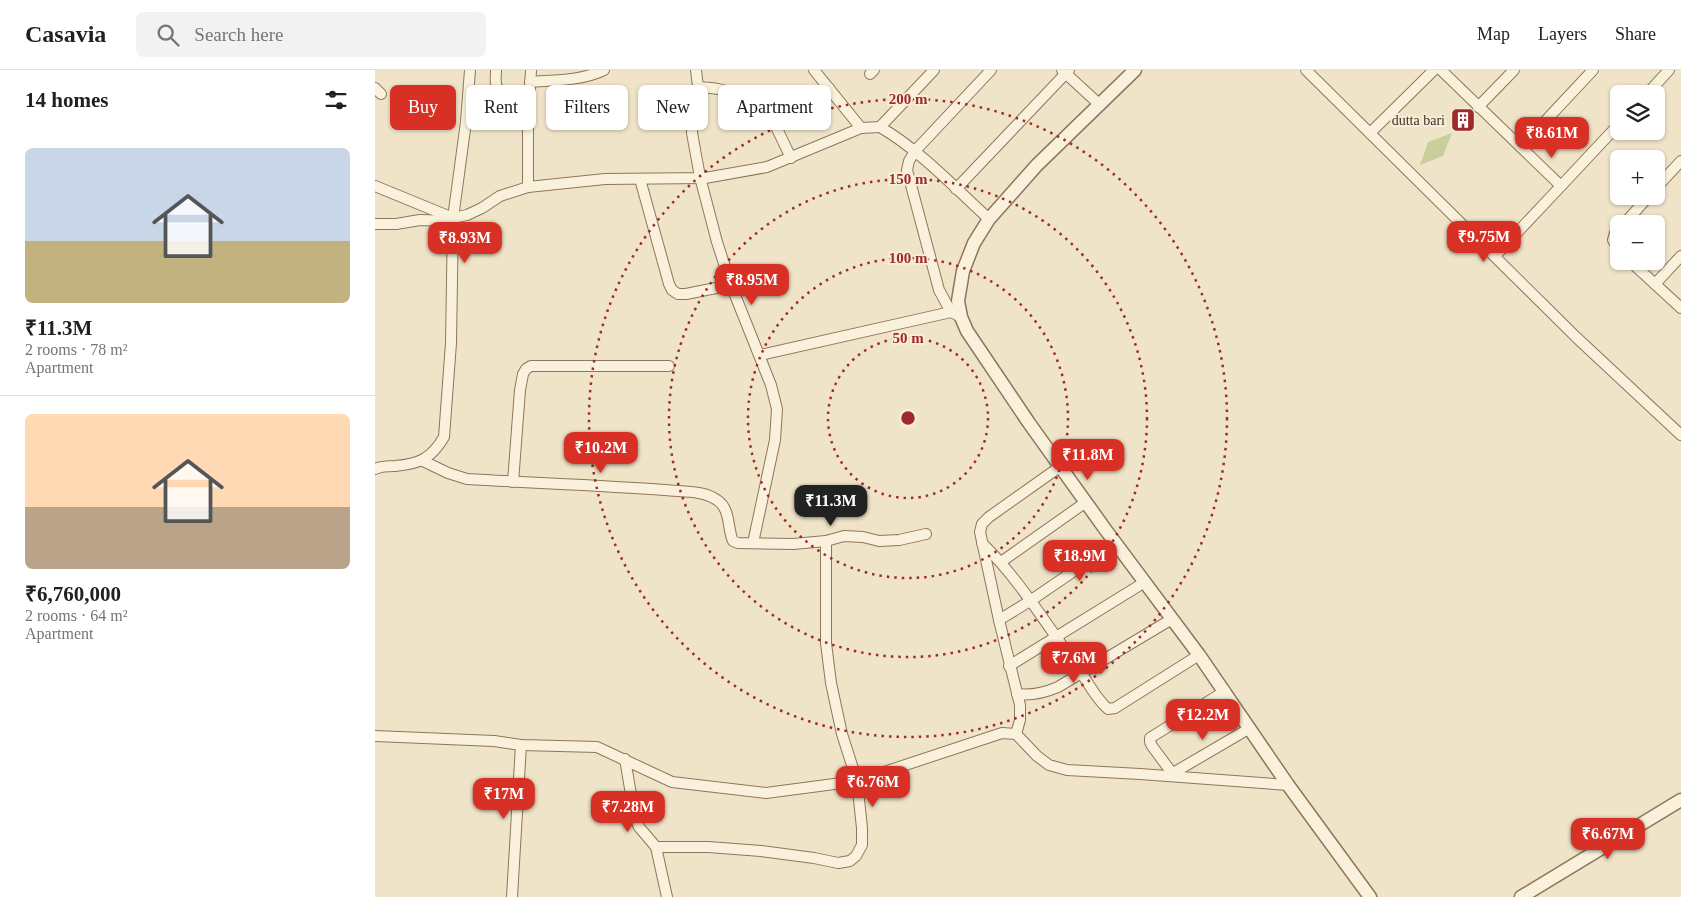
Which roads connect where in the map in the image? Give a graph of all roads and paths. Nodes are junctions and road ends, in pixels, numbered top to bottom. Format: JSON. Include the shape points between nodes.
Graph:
{"nodes":[{"id":1,"x":470,"y":70,"type":"edge"},
{"id":2,"x":496,"y":70,"type":"edge"},
{"id":3,"x":531,"y":70,"type":"edge"},
{"id":4,"x":604,"y":70,"type":"edge"},
{"id":5,"x":696,"y":70,"type":"edge"},
{"id":6,"x":814,"y":70,"type":"edge"},
{"id":7,"x":935,"y":70,"type":"edge"},
{"id":8,"x":991,"y":70,"type":"edge"},
{"id":9,"x":1135,"y":70,"type":"edge"},
{"id":10,"x":1306,"y":70,"type":"edge"},
{"id":11,"x":1434,"y":70,"type":"edge"},
{"id":12,"x":1441,"y":70,"type":"edge"},
{"id":13,"x":1514,"y":70,"type":"edge"},
{"id":14,"x":1593,"y":70,"type":"edge"},
{"id":15,"x":1669,"y":70,"type":"edge"},
{"id":16,"x":1066,"y":71,"type":"edge"},
{"id":17,"x":530,"y":82,"type":"junction"},
{"id":18,"x":495,"y":85,"type":"edge"},
{"id":19,"x":530,"y":85,"type":"edge"},
{"id":20,"x":698,"y":85,"type":"edge"},
{"id":21,"x":826,"y":85,"type":"edge"},
{"id":22,"x":1655,"y":85,"type":"edge"},
{"id":23,"x":831,"y":90,"type":"edge"},
{"id":24,"x":1099,"y":104,"type":"junction"},
{"id":25,"x":1478,"y":106,"type":"junction"},
{"id":26,"x":880,"y":126,"type":"junction"},
{"id":27,"x":861,"y":128,"type":"junction"},
{"id":28,"x":529,"y":130,"type":"edge"},
{"id":29,"x":692,"y":130,"type":"edge"},
{"id":30,"x":778,"y":130,"type":"edge"},
{"id":31,"x":1370,"y":132,"type":"junction"},
{"id":32,"x":1610,"y":134,"type":"edge"},
{"id":33,"x":1521,"y":147,"type":"junction"},
{"id":34,"x":915,"y":151,"type":"junction"},
{"id":35,"x":791,"y":158,"type":"junction"},
{"id":36,"x":1681,"y":161,"type":"edge"},
{"id":37,"x":700,"y":177,"type":"junction"},
{"id":38,"x":1665,"y":178,"type":"edge"},
{"id":39,"x":640,"y":180,"type":"junction"},
{"id":40,"x":375,"y":186,"type":"edge"},
{"id":41,"x":1561,"y":186,"type":"junction"},
{"id":42,"x":529,"y":187,"type":"junction"},
{"id":43,"x":956,"y":189,"type":"junction"},
{"id":44,"x":1641,"y":205,"type":"edge"},
{"id":45,"x":1632,"y":215,"type":"edge"},
{"id":46,"x":453,"y":219,"type":"junction"},
{"id":47,"x":989,"y":219,"type":"junction"},
{"id":48,"x":375,"y":224,"type":"edge"},
{"id":49,"x":1495,"y":256,"type":"junction"},
{"id":50,"x":1681,"y":256,"type":"edge"},
{"id":51,"x":1640,"y":270,"type":"edge"},
{"id":52,"x":1655,"y":284,"type":"junction"},
{"id":53,"x":731,"y":285,"type":"junction"},
{"id":54,"x":1681,"y":308,"type":"edge"},
{"id":55,"x":956,"y":314,"type":"junction"},
{"id":56,"x":760,"y":354,"type":"junction"},
{"id":57,"x":669,"y":366,"type":"dead end"},
{"id":58,"x":1681,"y":435,"type":"edge"},
{"id":59,"x":423,"y":461,"type":"junction"},
{"id":60,"x":1061,"y":466,"type":"junction"},
{"id":61,"x":375,"y":469,"type":"edge"},
{"id":62,"x":513,"y":482,"type":"junction"},
{"id":63,"x":1086,"y":502,"type":"junction"},
{"id":64,"x":927,"y":534,"type":"dead end"},
{"id":65,"x":825,"y":541,"type":"junction"},
{"id":66,"x":753,"y":543,"type":"junction"},
{"id":67,"x":982,"y":543,"type":"junction"},
{"id":68,"x":1115,"y":543,"type":"junction"},
{"id":69,"x":1001,"y":562,"type":"junction"},
{"id":70,"x":1145,"y":582,"type":"junction"},
{"id":71,"x":1030,"y":600,"type":"junction"},
{"id":72,"x":1172,"y":619,"type":"junction"},
{"id":73,"x":999,"y":620,"type":"junction"},
{"id":74,"x":1056,"y":637,"type":"junction"},
{"id":75,"x":1199,"y":655,"type":"junction"},
{"id":76,"x":1009,"y":666,"type":"junction"},
{"id":77,"x":1082,"y":674,"type":"junction"},
{"id":78,"x":1225,"y":691,"type":"junction"},
{"id":79,"x":1017,"y":694,"type":"junction"},
{"id":80,"x":1250,"y":728,"type":"junction"},
{"id":81,"x":1016,"y":734,"type":"junction"},
{"id":82,"x":375,"y":736,"type":"edge"},
{"id":83,"x":521,"y":745,"type":"junction"},
{"id":84,"x":625,"y":759,"type":"junction"},
{"id":85,"x":1170,"y":775,"type":"junction"},
{"id":86,"x":857,"y":781,"type":"junction"},
{"id":87,"x":1289,"y":785,"type":"junction"},
{"id":88,"x":1681,"y":800,"type":"edge"},
{"id":89,"x":656,"y":847,"type":"junction"},
{"id":90,"x":512,"y":897,"type":"edge"},
{"id":91,"x":667,"y":897,"type":"edge"},
{"id":92,"x":1369,"y":897,"type":"edge"},
{"id":93,"x":1521,"y":897,"type":"edge"}],
"edges":[{"from":1,"to":46,"type":"street"},
{"from":2,"to":18,"type":"street"},
{"from":3,"to":17,"type":"street"},
{"from":4,"to":17,"type":"street","via":[[581,77]]},
{"from":5,"to":20,"type":"street"},
{"from":6,"to":21,"type":"street"},
{"from":7,"to":26,"type":"street"},
{"from":8,"to":34,"type":"street"},
{"from":9,"to":24,"type":"street"},
{"from":10,"to":31,"type":"street"},
{"from":11,"to":31,"type":"street"},
{"from":12,"to":25,"type":"street"},
{"from":13,"to":25,"type":"street"},
{"from":14,"to":33,"type":"street"},
{"from":15,"to":22,"type":"street"},
{"from":16,"to":24,"type":"street"},
{"from":16,"to":43,"type":"street"},
{"from":17,"to":19,"type":"street"},
{"from":23,"to":27,"type":"street"},
{"from":24,"to":47,"type":"street","via":[[1037,165]]},
{"from":25,"to":33,"type":"street"},
{"from":26,"to":27,"type":"street"},
{"from":26,"to":34,"type":"street"},
{"from":27,"to":35,"type":"street"},
{"from":28,"to":42,"type":"street"},
{"from":29,"to":37,"type":"street"},
{"from":30,"to":35,"type":"street"},
{"from":31,"to":49,"type":"street"},
{"from":32,"to":41,"type":"street"},
{"from":33,"to":41,"type":"street"},
{"from":34,"to":43,"type":"street"},
{"from":34,"to":55,"type":"street","via":[[907,170],[939,290]]},
{"from":35,"to":37,"type":"street","via":[[767,167]]},
{"from":36,"to":38,"type":"street"},
{"from":37,"to":39,"type":"street"},
{"from":37,"to":53,"type":"street"},
{"from":39,"to":42,"type":"street","via":[[605,179]]},
{"from":39,"to":53,"type":"street","via":[[672,290],[685,294]]},
{"from":40,"to":46,"type":"street"},
{"from":41,"to":49,"type":"street"},
{"from":42,"to":46,"type":"street","via":[[500,196],[482,208]]},
{"from":43,"to":47,"type":"street"},
{"from":44,"to":45,"type":"street"},
{"from":46,"to":48,"type":"street"},
{"from":46,"to":59,"type":"street","via":[[451,343],[444,437],[437,450]]},
{"from":47,"to":55,"type":"street","via":[[974,243],[963,271]]},
{"from":49,"to":58,"type":"street"},
{"from":50,"to":52,"type":"street"},
{"from":51,"to":52,"type":"street"},
{"from":52,"to":54,"type":"street"},
{"from":53,"to":56,"type":"street"},
{"from":55,"to":56,"type":"street"},
{"from":55,"to":60,"type":"street"},
{"from":56,"to":66,"type":"street","via":[[777,409],[775,440]]},
{"from":57,"to":62,"type":"street","via":[[531,366],[525,369],[520,390]]},
{"from":59,"to":61,"type":"street"},
{"from":59,"to":62,"type":"street","via":[[467,479]]},
{"from":60,"to":63,"type":"street"},
{"from":60,"to":67,"type":"street","via":[[989,517],[982,524]]},
{"from":62,"to":66,"type":"street","via":[[702,494],[718,501],[728,516],[733,541]]},
{"from":63,"to":68,"type":"street"},
{"from":63,"to":69,"type":"street"},
{"from":64,"to":65,"type":"street","via":[[899,540],[844,536]]},
{"from":65,"to":66,"type":"street"},
{"from":65,"to":86,"type":"street","via":[[826,643],[831,683],[841,734]]},
{"from":67,"to":69,"type":"street"},
{"from":67,"to":73,"type":"street"},
{"from":68,"to":70,"type":"street"},
{"from":68,"to":71,"type":"street"},
{"from":69,"to":71,"type":"street"},
{"from":70,"to":72,"type":"street"},
{"from":70,"to":74,"type":"street"},
{"from":71,"to":73,"type":"street"},
{"from":71,"to":74,"type":"street"},
{"from":72,"to":75,"type":"street"},
{"from":72,"to":77,"type":"street"},
{"from":73,"to":76,"type":"street"},
{"from":74,"to":76,"type":"street"},
{"from":74,"to":77,"type":"street"},
{"from":75,"to":77,"type":"street","via":[[1115,708],[1108,709],[1102,704]]},
{"from":75,"to":78,"type":"street"},
{"from":76,"to":79,"type":"street"},
{"from":77,"to":79,"type":"street","via":[[1042,693]]},
{"from":78,"to":80,"type":"street"},
{"from":78,"to":85,"type":"street","via":[[1150,738]]},
{"from":79,"to":81,"type":"street","via":[[1020,720]]},
{"from":80,"to":85,"type":"street"},
{"from":80,"to":87,"type":"street"},
{"from":81,"to":85,"type":"street","via":[[1049,765],[1067,770]]},
{"from":81,"to":86,"type":"street","via":[[1002,733]]},
{"from":82,"to":83,"type":"street"},
{"from":83,"to":84,"type":"street","via":[[597,747]]},
{"from":83,"to":90,"type":"street"},
{"from":84,"to":86,"type":"street","via":[[672,782],[766,793]]},
{"from":84,"to":89,"type":"street","via":[[635,818]]},
{"from":85,"to":87,"type":"street"},
{"from":86,"to":89,"type":"street","via":[[862,845],[850,861],[838,863],[787,854],[708,847]]},
{"from":87,"to":92,"type":"street"},
{"from":88,"to":93,"type":"street"},
{"from":89,"to":91,"type":"street"}]}
